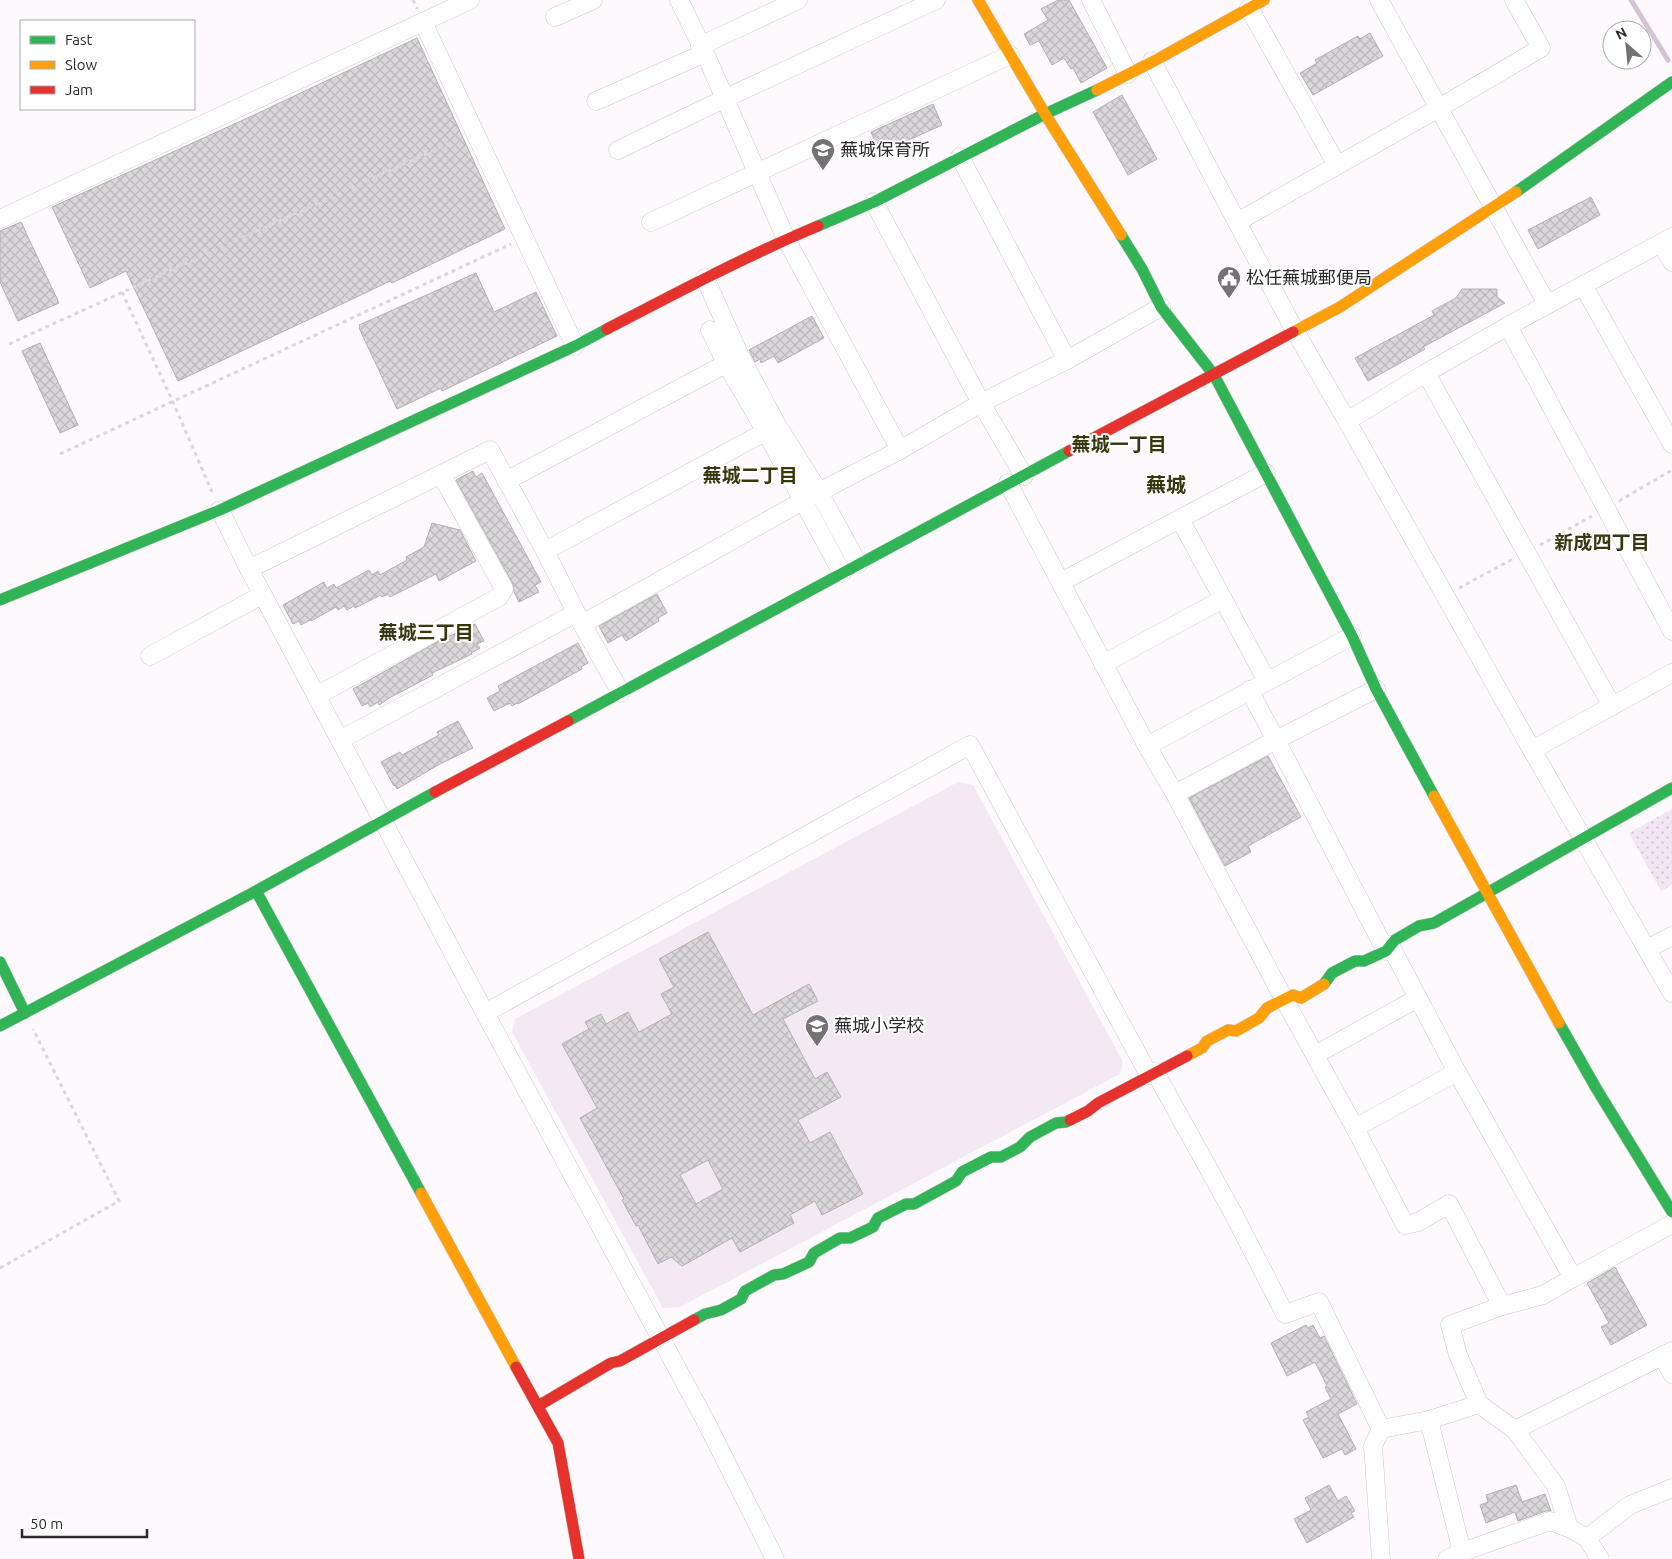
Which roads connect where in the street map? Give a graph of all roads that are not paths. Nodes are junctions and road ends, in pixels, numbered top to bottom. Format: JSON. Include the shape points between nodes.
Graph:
{"nodes":[{"id":1,"x":470,"y":0,"type":"edge"},
{"id":2,"x":593,"y":0,"type":"edge"},
{"id":3,"x":679,"y":0,"type":"edge"},
{"id":4,"x":798,"y":0,"type":"edge"},
{"id":5,"x":936,"y":0,"type":"edge"},
{"id":6,"x":978,"y":0,"type":"edge"},
{"id":7,"x":1091,"y":0,"type":"edge"},
{"id":8,"x":1379,"y":0,"type":"edge"},
{"id":9,"x":1514,"y":0,"type":"edge"},
{"id":10,"x":1256,"y":4,"type":"edge"},
{"id":11,"x":555,"y":17,"type":"dead end"},
{"id":12,"x":423,"y":22,"type":"junction"},
{"id":13,"x":702,"y":50,"type":"junction"},
{"id":14,"x":1010,"y":55,"type":"junction"},
{"id":15,"x":1152,"y":61,"type":"junction"},
{"id":16,"x":1128,"y":74,"type":"junction"},
{"id":17,"x":1672,"y":82,"type":"edge"},
{"id":18,"x":724,"y":99,"type":"junction"},
{"id":19,"x":596,"y":101,"type":"dead end"},
{"id":20,"x":1439,"y":108,"type":"junction"},
{"id":21,"x":1045,"y":114,"type":"junction"},
{"id":22,"x":618,"y":150,"type":"dead end"},
{"id":23,"x":960,"y":157,"type":"junction"},
{"id":24,"x":1337,"y":165,"type":"junction"},
{"id":25,"x":757,"y":173,"type":"junction"},
{"id":26,"x":874,"y":202,"type":"junction"},
{"id":27,"x":1495,"y":208,"type":"junction"},
{"id":28,"x":0,"y":219,"type":"edge"},
{"id":29,"x":651,"y":222,"type":"dead end"},
{"id":30,"x":1237,"y":222,"type":"junction"},
{"id":31,"x":786,"y":239,"type":"junction"},
{"id":32,"x":1667,"y":240,"type":"edge"},
{"id":33,"x":1672,"y":262,"type":"edge"},
{"id":34,"x":705,"y":278,"type":"junction"},
{"id":35,"x":1583,"y":285,"type":"junction"},
{"id":36,"x":1547,"y":304,"type":"junction"},
{"id":37,"x":1161,"y":307,"type":"junction"},
{"id":38,"x":1508,"y":326,"type":"junction"},
{"id":39,"x":710,"y":330,"type":"dead end"},
{"id":40,"x":1295,"y":331,"type":"junction"},
{"id":41,"x":574,"y":346,"type":"junction"},
{"id":42,"x":733,"y":360,"type":"junction"},
{"id":43,"x":1068,"y":360,"type":"junction"},
{"id":44,"x":1426,"y":373,"type":"junction"},
{"id":45,"x":1214,"y":375,"type":"junction"},
{"id":46,"x":981,"y":403,"type":"junction"},
{"id":47,"x":1347,"y":421,"type":"junction"},
{"id":48,"x":772,"y":429,"type":"junction"},
{"id":49,"x":1672,"y":444,"type":"edge"},
{"id":50,"x":900,"y":450,"type":"junction"},
{"id":51,"x":1266,"y":473,"type":"junction"},
{"id":52,"x":442,"y":474,"type":"junction"},
{"id":53,"x":1016,"y":480,"type":"junction"},
{"id":54,"x":506,"y":482,"type":"junction"},
{"id":55,"x":819,"y":492,"type":"junction"},
{"id":56,"x":803,"y":501,"type":"junction"},
{"id":57,"x":220,"y":510,"type":"junction"},
{"id":58,"x":1180,"y":519,"type":"junction"},
{"id":59,"x":545,"y":551,"type":"junction"},
{"id":60,"x":858,"y":564,"type":"junction"},
{"id":61,"x":249,"y":569,"type":"junction"},
{"id":62,"x":842,"y":573,"type":"junction"},
{"id":63,"x":1061,"y":582,"type":"junction"},
{"id":64,"x":262,"y":596,"type":"junction"},
{"id":65,"x":1223,"y":599,"type":"junction"},
{"id":66,"x":0,"y":600,"type":"edge"},
{"id":67,"x":579,"y":618,"type":"junction"},
{"id":68,"x":1672,"y":631,"type":"edge"},
{"id":69,"x":1352,"y":636,"type":"junction"},
{"id":70,"x":150,"y":656,"type":"dead end"},
{"id":71,"x":1104,"y":664,"type":"junction"},
{"id":72,"x":1672,"y":673,"type":"edge"},
{"id":73,"x":1267,"y":681,"type":"junction"},
{"id":74,"x":1376,"y":689,"type":"junction"},
{"id":75,"x":1249,"y":690,"type":"junction"},
{"id":76,"x":621,"y":693,"type":"junction"},
{"id":77,"x":316,"y":696,"type":"junction"},
{"id":78,"x":1612,"y":706,"type":"junction"},
{"id":79,"x":340,"y":740,"type":"junction"},
{"id":80,"x":1276,"y":740,"type":"junction"},
{"id":81,"x":1147,"y":746,"type":"junction"},
{"id":82,"x":1532,"y":750,"type":"junction"},
{"id":83,"x":1672,"y":788,"type":"edge"},
{"id":84,"x":1175,"y":794,"type":"junction"},
{"id":85,"x":382,"y":820,"type":"junction"},
{"id":86,"x":1583,"y":838,"type":"junction"},
{"id":87,"x":256,"y":891,"type":"junction"},
{"id":88,"x":1486,"y":892,"type":"junction"},
{"id":89,"x":1672,"y":936,"type":"edge"},
{"id":90,"x":1388,"y":948,"type":"junction"},
{"id":91,"x":1647,"y":949,"type":"junction"},
{"id":92,"x":0,"y":962,"type":"edge"},
{"id":93,"x":1672,"y":993,"type":"edge"},
{"id":94,"x":1418,"y":998,"type":"junction"},
{"id":95,"x":1284,"y":999,"type":"junction"},
{"id":96,"x":25,"y":1013,"type":"junction"},
{"id":97,"x":485,"y":1013,"type":"junction"},
{"id":98,"x":0,"y":1026,"type":"edge"},
{"id":99,"x":1316,"y":1055,"type":"junction"},
{"id":100,"x":1456,"y":1072,"type":"junction"},
{"id":101,"x":1152,"y":1073,"type":"junction"},
{"id":102,"x":1355,"y":1128,"type":"junction"},
{"id":103,"x":1670,"y":1204,"type":"edge"},
{"id":104,"x":1672,"y":1224,"type":"edge"},
{"id":105,"x":1573,"y":1278,"type":"junction"},
{"id":106,"x":1502,"y":1306,"type":"junction"},
{"id":107,"x":661,"y":1338,"type":"junction"},
{"id":108,"x":1667,"y":1353,"type":"edge"},
{"id":109,"x":1672,"y":1374,"type":"edge"},
{"id":110,"x":1479,"y":1404,"type":"junction"},
{"id":111,"x":538,"y":1406,"type":"junction"},
{"id":112,"x":1429,"y":1420,"type":"junction"},
{"id":113,"x":1381,"y":1429,"type":"junction"},
{"id":114,"x":1515,"y":1430,"type":"junction"},
{"id":115,"x":1672,"y":1488,"type":"edge"},
{"id":116,"x":1569,"y":1528,"type":"junction"},
{"id":117,"x":1587,"y":1538,"type":"junction"},
{"id":118,"x":1455,"y":1556,"type":"edge"},
{"id":119,"x":579,"y":1559,"type":"edge"},
{"id":120,"x":776,"y":1559,"type":"edge"},
{"id":121,"x":1381,"y":1559,"type":"edge"},
{"id":122,"x":1600,"y":1559,"type":"edge"}],
"edges":[{"from":1,"to":12,"type":"street"},
{"from":2,"to":11,"type":"street"},
{"from":3,"to":13,"type":"street"},
{"from":4,"to":13,"type":"street"},
{"from":5,"to":18,"type":"street"},
{"from":6,"to":14,"type":"street"},
{"from":7,"to":16,"type":"street"},
{"from":8,"to":20,"type":"street"},
{"from":9,"to":20,"type":"street","via":[[1541,48]]},
{"from":10,"to":15,"type":"street"},
{"from":10,"to":24,"type":"street"},
{"from":12,"to":28,"type":"street"},
{"from":12,"to":41,"type":"street"},
{"from":13,"to":18,"type":"street"},
{"from":13,"to":19,"type":"street"},
{"from":14,"to":21,"type":"street"},
{"from":14,"to":25,"type":"street"},
{"from":15,"to":16,"type":"street"},
{"from":15,"to":30,"type":"street"},
{"from":16,"to":21,"type":"street"},
{"from":17,"to":27,"type":"street"},
{"from":18,"to":22,"type":"street"},
{"from":18,"to":25,"type":"street"},
{"from":20,"to":24,"type":"street"},
{"from":20,"to":27,"type":"street"},
{"from":21,"to":23,"type":"street"},
{"from":21,"to":37,"type":"street","via":[[1142,269]]},
{"from":23,"to":26,"type":"street"},
{"from":23,"to":43,"type":"street"},
{"from":24,"to":30,"type":"street"},
{"from":25,"to":29,"type":"street"},
{"from":25,"to":31,"type":"street"},
{"from":26,"to":31,"type":"street"},
{"from":26,"to":46,"type":"street"},
{"from":27,"to":36,"type":"street"},
{"from":27,"to":40,"type":"street","via":[[1340,307]]},
{"from":30,"to":40,"type":"street"},
{"from":31,"to":34,"type":"street"},
{"from":31,"to":50,"type":"street"},
{"from":32,"to":33,"type":"street"},
{"from":32,"to":35,"type":"street"},
{"from":34,"to":41,"type":"street"},
{"from":34,"to":42,"type":"street"},
{"from":35,"to":36,"type":"street"},
{"from":35,"to":49,"type":"street"},
{"from":36,"to":38,"type":"street"},
{"from":37,"to":43,"type":"street"},
{"from":37,"to":45,"type":"street"},
{"from":38,"to":44,"type":"street"},
{"from":38,"to":68,"type":"street"},
{"from":39,"to":42,"type":"street"},
{"from":40,"to":45,"type":"street"},
{"from":40,"to":47,"type":"street"},
{"from":41,"to":57,"type":"street"},
{"from":42,"to":48,"type":"street"},
{"from":42,"to":54,"type":"street"},
{"from":43,"to":46,"type":"street"},
{"from":44,"to":47,"type":"street"},
{"from":44,"to":78,"type":"street"},
{"from":45,"to":51,"type":"street"},
{"from":45,"to":53,"type":"street"},
{"from":46,"to":50,"type":"street"},
{"from":46,"to":53,"type":"street"},
{"from":47,"to":82,"type":"street"},
{"from":48,"to":55,"type":"street"},
{"from":48,"to":56,"type":"street"},
{"from":48,"to":59,"type":"street"},
{"from":50,"to":55,"type":"street"},
{"from":51,"to":58,"type":"street"},
{"from":51,"to":69,"type":"street"},
{"from":52,"to":54,"type":"street","via":[[490,450]]},
{"from":52,"to":61,"type":"street"},
{"from":52,"to":77,"type":"street","via":[[504,589],[499,598]]},
{"from":53,"to":60,"type":"street"},
{"from":53,"to":63,"type":"street"},
{"from":54,"to":59,"type":"street"},
{"from":55,"to":56,"type":"street"},
{"from":55,"to":60,"type":"street"},
{"from":56,"to":62,"type":"street"},
{"from":56,"to":67,"type":"street"},
{"from":57,"to":61,"type":"street"},
{"from":57,"to":66,"type":"street"},
{"from":58,"to":63,"type":"street"},
{"from":58,"to":65,"type":"street"},
{"from":59,"to":67,"type":"street"},
{"from":60,"to":62,"type":"street"},
{"from":61,"to":64,"type":"street"},
{"from":62,"to":76,"type":"street"},
{"from":63,"to":71,"type":"street"},
{"from":64,"to":70,"type":"street"},
{"from":64,"to":77,"type":"street"},
{"from":65,"to":71,"type":"street"},
{"from":65,"to":73,"type":"street"},
{"from":67,"to":76,"type":"street"},
{"from":67,"to":79,"type":"street"},
{"from":69,"to":73,"type":"street"},
{"from":69,"to":74,"type":"street"},
{"from":71,"to":81,"type":"street"},
{"from":72,"to":78,"type":"street"},
{"from":73,"to":75,"type":"street"},
{"from":74,"to":80,"type":"street"},
{"from":74,"to":88,"type":"street"},
{"from":75,"to":80,"type":"street"},
{"from":75,"to":81,"type":"street"},
{"from":76,"to":85,"type":"street"},
{"from":77,"to":79,"type":"street"},
{"from":78,"to":82,"type":"street"},
{"from":79,"to":85,"type":"street"},
{"from":80,"to":84,"type":"street"},
{"from":80,"to":90,"type":"street"},
{"from":81,"to":84,"type":"street"},
{"from":82,"to":86,"type":"street"},
{"from":83,"to":86,"type":"street"},
{"from":84,"to":95,"type":"street"},
{"from":85,"to":87,"type":"street"},
{"from":85,"to":97,"type":"street"},
{"from":86,"to":88,"type":"street"},
{"from":86,"to":91,"type":"street"},
{"from":87,"to":96,"type":"street"},
{"from":87,"to":111,"type":"street"},
{"from":88,"to":90,"type":"street","via":[[1434,922],[1419,926]]},
{"from":88,"to":103,"type":"street","via":[[1596,1088]]},
{"from":89,"to":91,"type":"street"},
{"from":90,"to":94,"type":"street"},
{"from":90,"to":95,"type":"street","via":[[1332,973],[1325,983],[1301,998],[1293,995]]},
{"from":91,"to":93,"type":"street"},
{"from":92,"to":96,"type":"street"},
{"from":94,"to":99,"type":"street"},
{"from":94,"to":100,"type":"street"},
{"from":95,"to":99,"type":"street"},
{"from":95,"to":101,"type":"street","via":[[1236,1031],[1228,1030],[1207,1041],[1202,1048]]},
{"from":96,"to":98,"type":"street"},
{"from":97,"to":101,"type":"street","via":[[970,745]]},
{"from":97,"to":107,"type":"street"},
{"from":99,"to":102,"type":"street"},
{"from":100,"to":102,"type":"street"},
{"from":100,"to":105,"type":"street"},
{"from":101,"to":107,"type":"street","via":[[1066,1122],[1056,1123],[1030,1137],[1020,1147],[1001,1157],[991,1157],[962,1172],[956,1181],[914,1204],[906,1204],[878,1218],[873,1227],[850,1238],[840,1238],[814,1253],[810,1262],[774,1275],[744,1291],[741,1299]]},
{"from":101,"to":113,"type":"street","via":[[1233,1213],[1284,1314],[1319,1302]]},
{"from":102,"to":106,"type":"street","via":[[1405,1225],[1418,1222],[1449,1204]]},
{"from":104,"to":105,"type":"street"},
{"from":105,"to":106,"type":"street","via":[[1543,1295]]},
{"from":106,"to":110,"type":"street","via":[[1450,1325],[1458,1355]]},
{"from":107,"to":111,"type":"street"},
{"from":107,"to":120,"type":"street"},
{"from":108,"to":109,"type":"street"},
{"from":108,"to":114,"type":"street"},
{"from":110,"to":112,"type":"street"},
{"from":110,"to":114,"type":"street"},
{"from":111,"to":119,"type":"street","via":[[558,1443]]},
{"from":112,"to":113,"type":"street"},
{"from":112,"to":118,"type":"street"},
{"from":113,"to":121,"type":"street","via":[[1373,1446]]},
{"from":114,"to":116,"type":"street","via":[[1556,1486]]},
{"from":115,"to":117,"type":"street","via":[[1630,1505]]},
{"from":116,"to":117,"type":"street"},
{"from":116,"to":118,"type":"street","via":[[1550,1521]]},
{"from":117,"to":122,"type":"street"}]}
